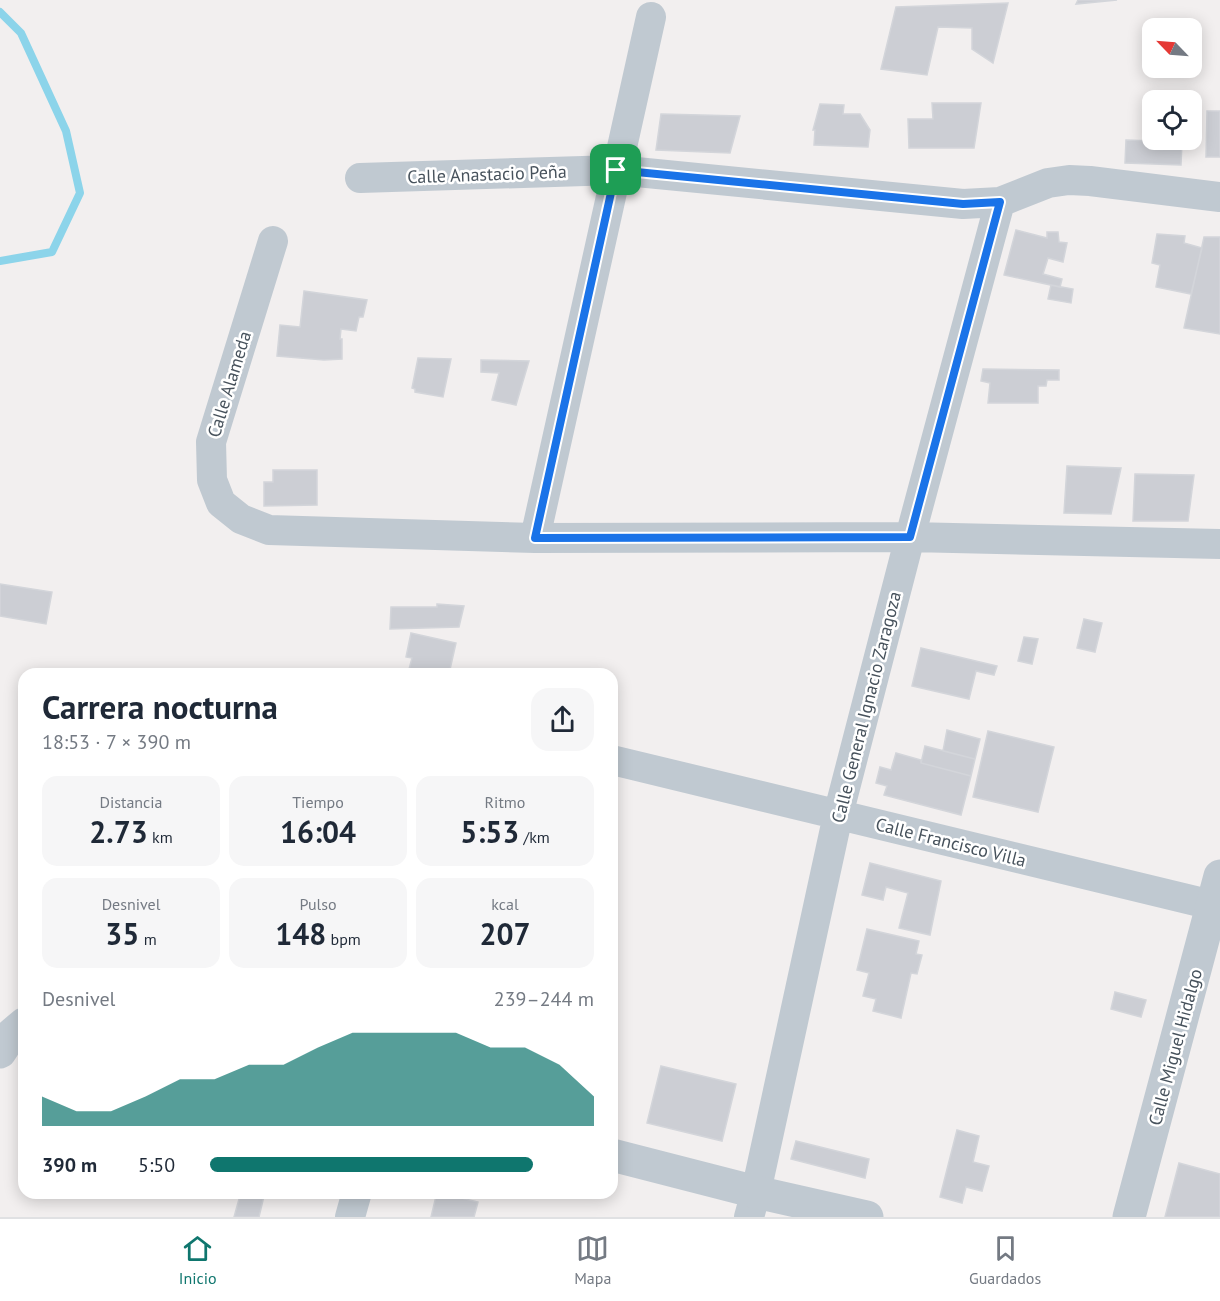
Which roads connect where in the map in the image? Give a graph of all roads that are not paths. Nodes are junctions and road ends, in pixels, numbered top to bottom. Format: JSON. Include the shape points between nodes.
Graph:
{"nodes":[{"id":1,"x":651,"y":17,"type":"dead end"},
{"id":2,"x":616,"y":170,"type":"junction"},
{"id":3,"x":360,"y":178,"type":"dead end"},
{"id":4,"x":1220,"y":197,"type":"edge"},
{"id":5,"x":1000,"y":202,"type":"junction"},
{"id":6,"x":273,"y":241,"type":"dead end"},
{"id":7,"x":910,"y":537,"type":"junction"},
{"id":8,"x":535,"y":538,"type":"junction"},
{"id":9,"x":1220,"y":544,"type":"edge"},
{"id":10,"x":618,"y":761,"type":"edge"},
{"id":11,"x":838,"y":815,"type":"junction"},
{"id":12,"x":1218,"y":896,"type":"edge"},
{"id":13,"x":18,"y":1029,"type":"edge"},
{"id":14,"x":0,"y":1052,"type":"edge"},
{"id":15,"x":618,"y":1157,"type":"edge"},
{"id":16,"x":355,"y":1199,"type":"edge"},
{"id":17,"x":753,"y":1204,"type":"edge"},
{"id":18,"x":350,"y":1217,"type":"edge"},
{"id":19,"x":867,"y":1217,"type":"edge"},
{"id":20,"x":1129,"y":1217,"type":"edge"}],
"edges":[{"from":1,"to":2,"type":"street"},
{"from":2,"to":3,"type":"street","name":"Calle Anastacio Peña"},
{"from":2,"to":5,"type":"street","name":"Calle Anastacio Peña","via":[[963,204]]},
{"from":2,"to":8,"type":"street"},
{"from":4,"to":5,"type":"street","name":"Calle Anastacio Peña","via":[[1069,180],[1048,183]]},
{"from":5,"to":7,"type":"street","name":"Calle General Ignacio Zaragoza"},
{"from":6,"to":8,"type":"street","name":"Calle Alameda","via":[[211,442],[212,480],[221,503],[241,519],[269,530]]},
{"from":7,"to":8,"type":"street"},
{"from":7,"to":9,"type":"street"},
{"from":7,"to":11,"type":"street","name":"Calle General Ignacio Zaragoza"},
{"from":10,"to":11,"type":"street","name":"Calle Francisco Villa"},
{"from":11,"to":12,"type":"street","name":"Calle Francisco Villa"},
{"from":11,"to":17,"type":"street","name":"Calle General Ignacio Zaragoza"},
{"from":12,"to":20,"type":"street","name":"Calle Miguel Hidalgo"},
{"from":13,"to":14,"type":"street"},
{"from":15,"to":17,"type":"street"},
{"from":16,"to":18,"type":"street"},
{"from":17,"to":19,"type":"street"}]}
